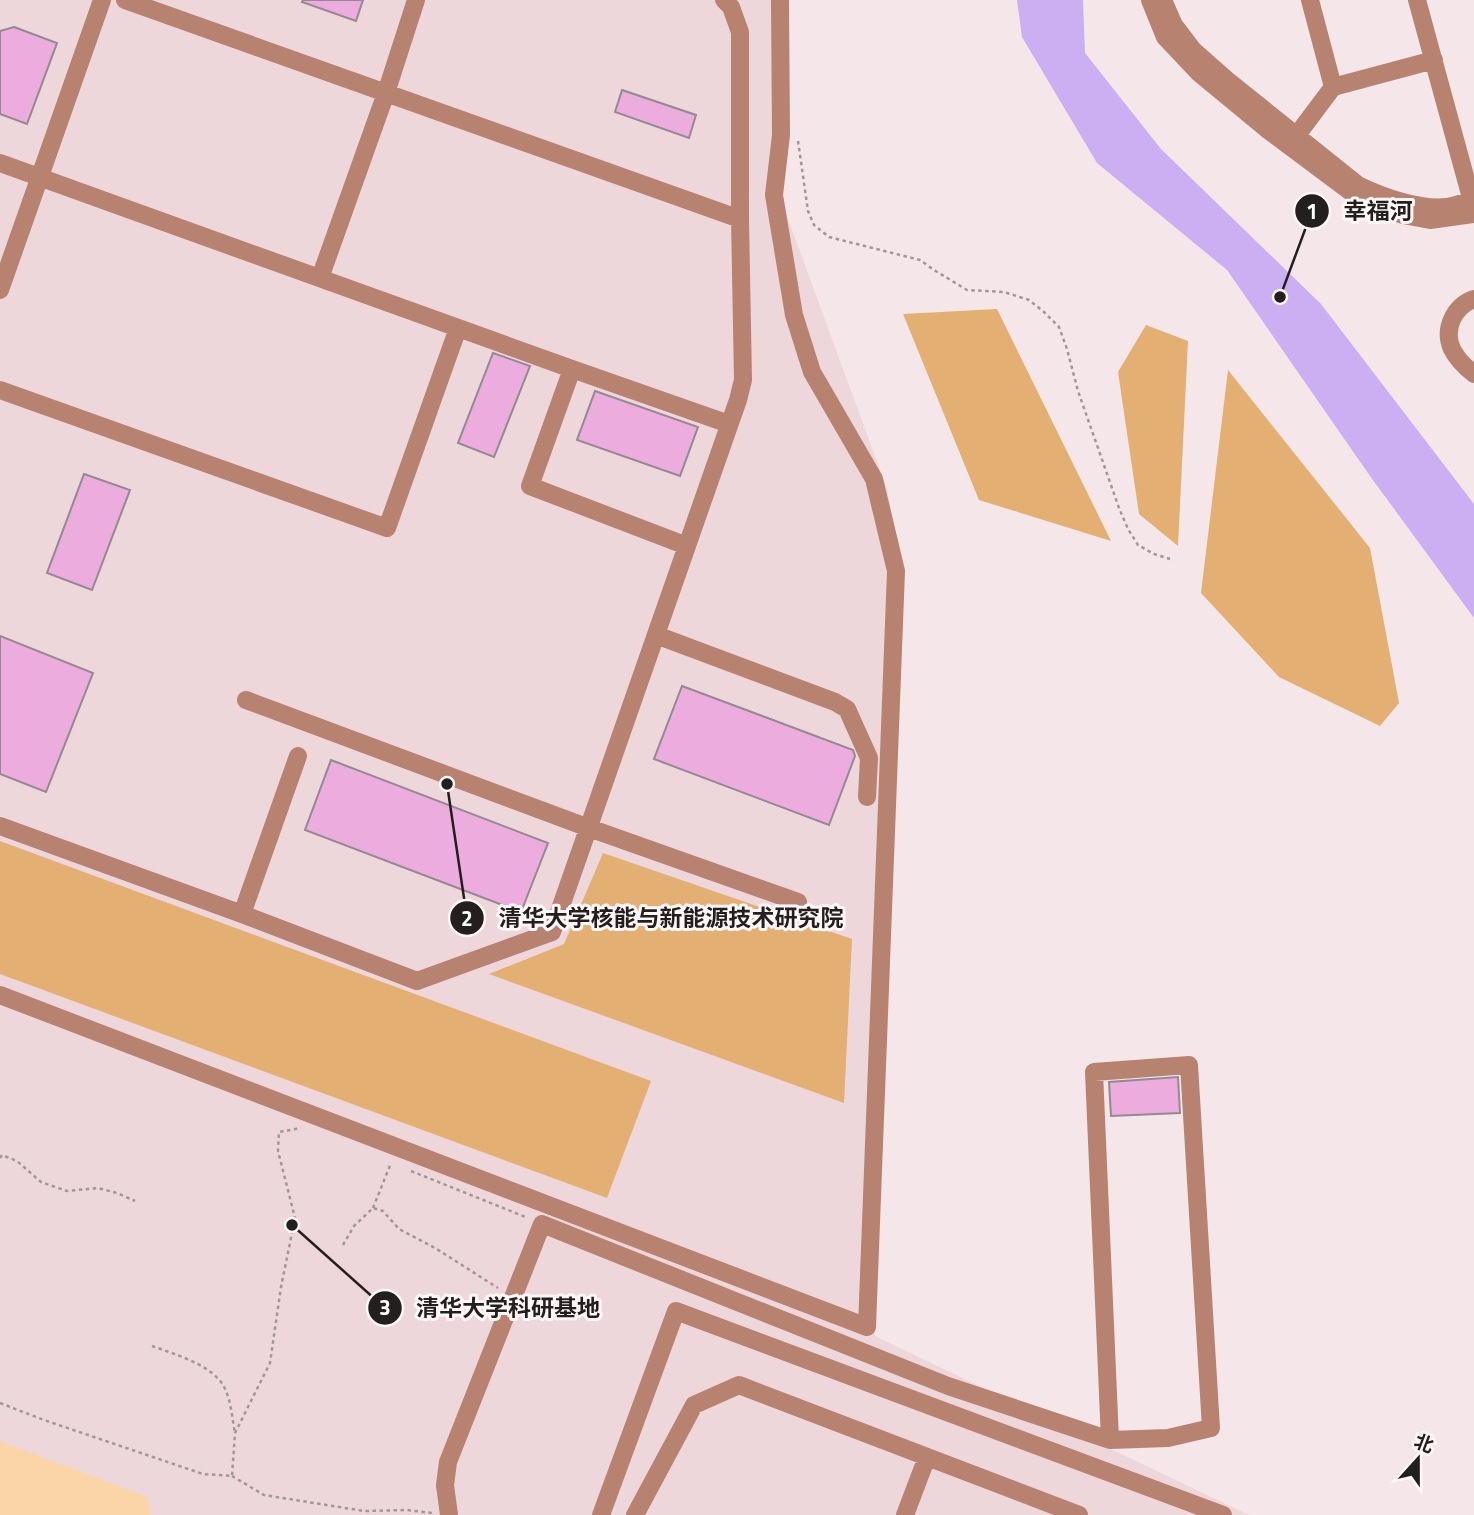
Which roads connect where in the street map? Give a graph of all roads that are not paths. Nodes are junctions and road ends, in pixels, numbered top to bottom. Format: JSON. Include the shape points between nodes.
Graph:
{"nodes":[{"id":1,"x":102,"y":0,"type":"edge"},
{"id":2,"x":125,"y":0,"type":"edge"},
{"id":3,"x":416,"y":0,"type":"edge"},
{"id":4,"x":724,"y":0,"type":"edge"},
{"id":5,"x":780,"y":0,"type":"edge"},
{"id":6,"x":1150,"y":0,"type":"edge"},
{"id":7,"x":1163,"y":0,"type":"edge"},
{"id":8,"x":1310,"y":0,"type":"edge"},
{"id":9,"x":1417,"y":0,"type":"edge"},
{"id":10,"x":1434,"y":60,"type":"junction"},
{"id":11,"x":1333,"y":87,"type":"junction"},
{"id":12,"x":386,"y":93,"type":"junction"},
{"id":13,"x":1293,"y":141,"type":"junction"},
{"id":14,"x":0,"y":163,"type":"edge"},
{"id":15,"x":39,"y":177,"type":"junction"},
{"id":16,"x":1473,"y":206,"type":"edge"},
{"id":17,"x":740,"y":219,"type":"junction"},
{"id":18,"x":320,"y":278,"type":"junction"},
{"id":19,"x":0,"y":290,"type":"edge"},
{"id":20,"x":1474,"y":299,"type":"edge"},
{"id":21,"x":1474,"y":309,"type":"edge"},
{"id":22,"x":458,"y":328,"type":"junction"},
{"id":23,"x":1474,"y":360,"type":"edge"},
{"id":24,"x":572,"y":369,"type":"junction"},
{"id":25,"x":1474,"y":374,"type":"edge"},
{"id":26,"x":0,"y":390,"type":"edge"},
{"id":27,"x":729,"y":424,"type":"junction"},
{"id":28,"x":687,"y":546,"type":"junction"},
{"id":29,"x":656,"y":635,"type":"junction"},
{"id":30,"x":246,"y":700,"type":"dead end"},
{"id":31,"x":298,"y":756,"type":"dead end"},
{"id":32,"x":867,"y":797,"type":"dead end"},
{"id":33,"x":0,"y":826,"type":"edge"},
{"id":34,"x":589,"y":828,"type":"junction"},
{"id":35,"x":798,"y":902,"type":"dead end"},
{"id":36,"x":242,"y":914,"type":"junction"},
{"id":37,"x":0,"y":995,"type":"edge"},
{"id":38,"x":1110,"y":1440,"type":"junction"},
{"id":39,"x":927,"y":1457,"type":"junction"},
{"id":40,"x":449,"y":1515,"type":"edge"},
{"id":41,"x":601,"y":1515,"type":"edge"},
{"id":42,"x":635,"y":1515,"type":"edge"},
{"id":43,"x":905,"y":1515,"type":"edge"},
{"id":44,"x":1079,"y":1515,"type":"edge"},
{"id":45,"x":1223,"y":1515,"type":"edge"}],
"edges":[{"from":1,"to":15,"type":"street"},
{"from":2,"to":12,"type":"street"},
{"from":3,"to":12,"type":"street"},
{"from":4,"to":17,"type":"street","via":[[740,32]]},
{"from":5,"to":37,"type":"street","via":[[781,135],[774,195],[794,315],[812,372],[874,479],[896,571],[867,1327]]},
{"from":6,"to":13,"type":"street","via":[[1165,37],[1199,73]]},
{"from":7,"to":13,"type":"street","via":[[1193,50]]},
{"from":8,"to":11,"type":"street"},
{"from":9,"to":10,"type":"street"},
{"from":10,"to":11,"type":"street"},
{"from":10,"to":16,"type":"street"},
{"from":11,"to":13,"type":"street"},
{"from":12,"to":17,"type":"street"},
{"from":12,"to":18,"type":"street"},
{"from":13,"to":16,"type":"street","via":[[1367,204],[1430,220]]},
{"from":14,"to":15,"type":"street"},
{"from":15,"to":18,"type":"street"},
{"from":15,"to":19,"type":"street"},
{"from":17,"to":27,"type":"street","via":[[743,380]]},
{"from":18,"to":22,"type":"street"},
{"from":20,"to":25,"type":"street","via":[[1458,308],[1450,330],[1451,347]]},
{"from":21,"to":23,"type":"street","via":[[1465,317],[1460,335]]},
{"from":22,"to":24,"type":"street"},
{"from":22,"to":26,"type":"street","via":[[387,528]]},
{"from":24,"to":27,"type":"street"},
{"from":24,"to":28,"type":"street","via":[[530,486]]},
{"from":27,"to":28,"type":"street"},
{"from":28,"to":29,"type":"street"},
{"from":29,"to":32,"type":"street","via":[[847,709],[869,758]]},
{"from":29,"to":34,"type":"street"},
{"from":30,"to":34,"type":"street"},
{"from":31,"to":36,"type":"street"},
{"from":33,"to":36,"type":"street"},
{"from":34,"to":35,"type":"street"},
{"from":34,"to":36,"type":"street","via":[[552,932],[416,981]]},
{"from":38,"to":38,"type":"street","via":[[1168,1438],[1212,1428],[1189,1065],[1094,1072]]},
{"from":38,"to":40,"type":"street","via":[[948,1386],[542,1224],[448,1462]]},
{"from":39,"to":42,"type":"street","via":[[739,1385],[694,1405]]},
{"from":39,"to":43,"type":"street"},
{"from":39,"to":44,"type":"street"},
{"from":41,"to":45,"type":"street","via":[[676,1311]]}]}
